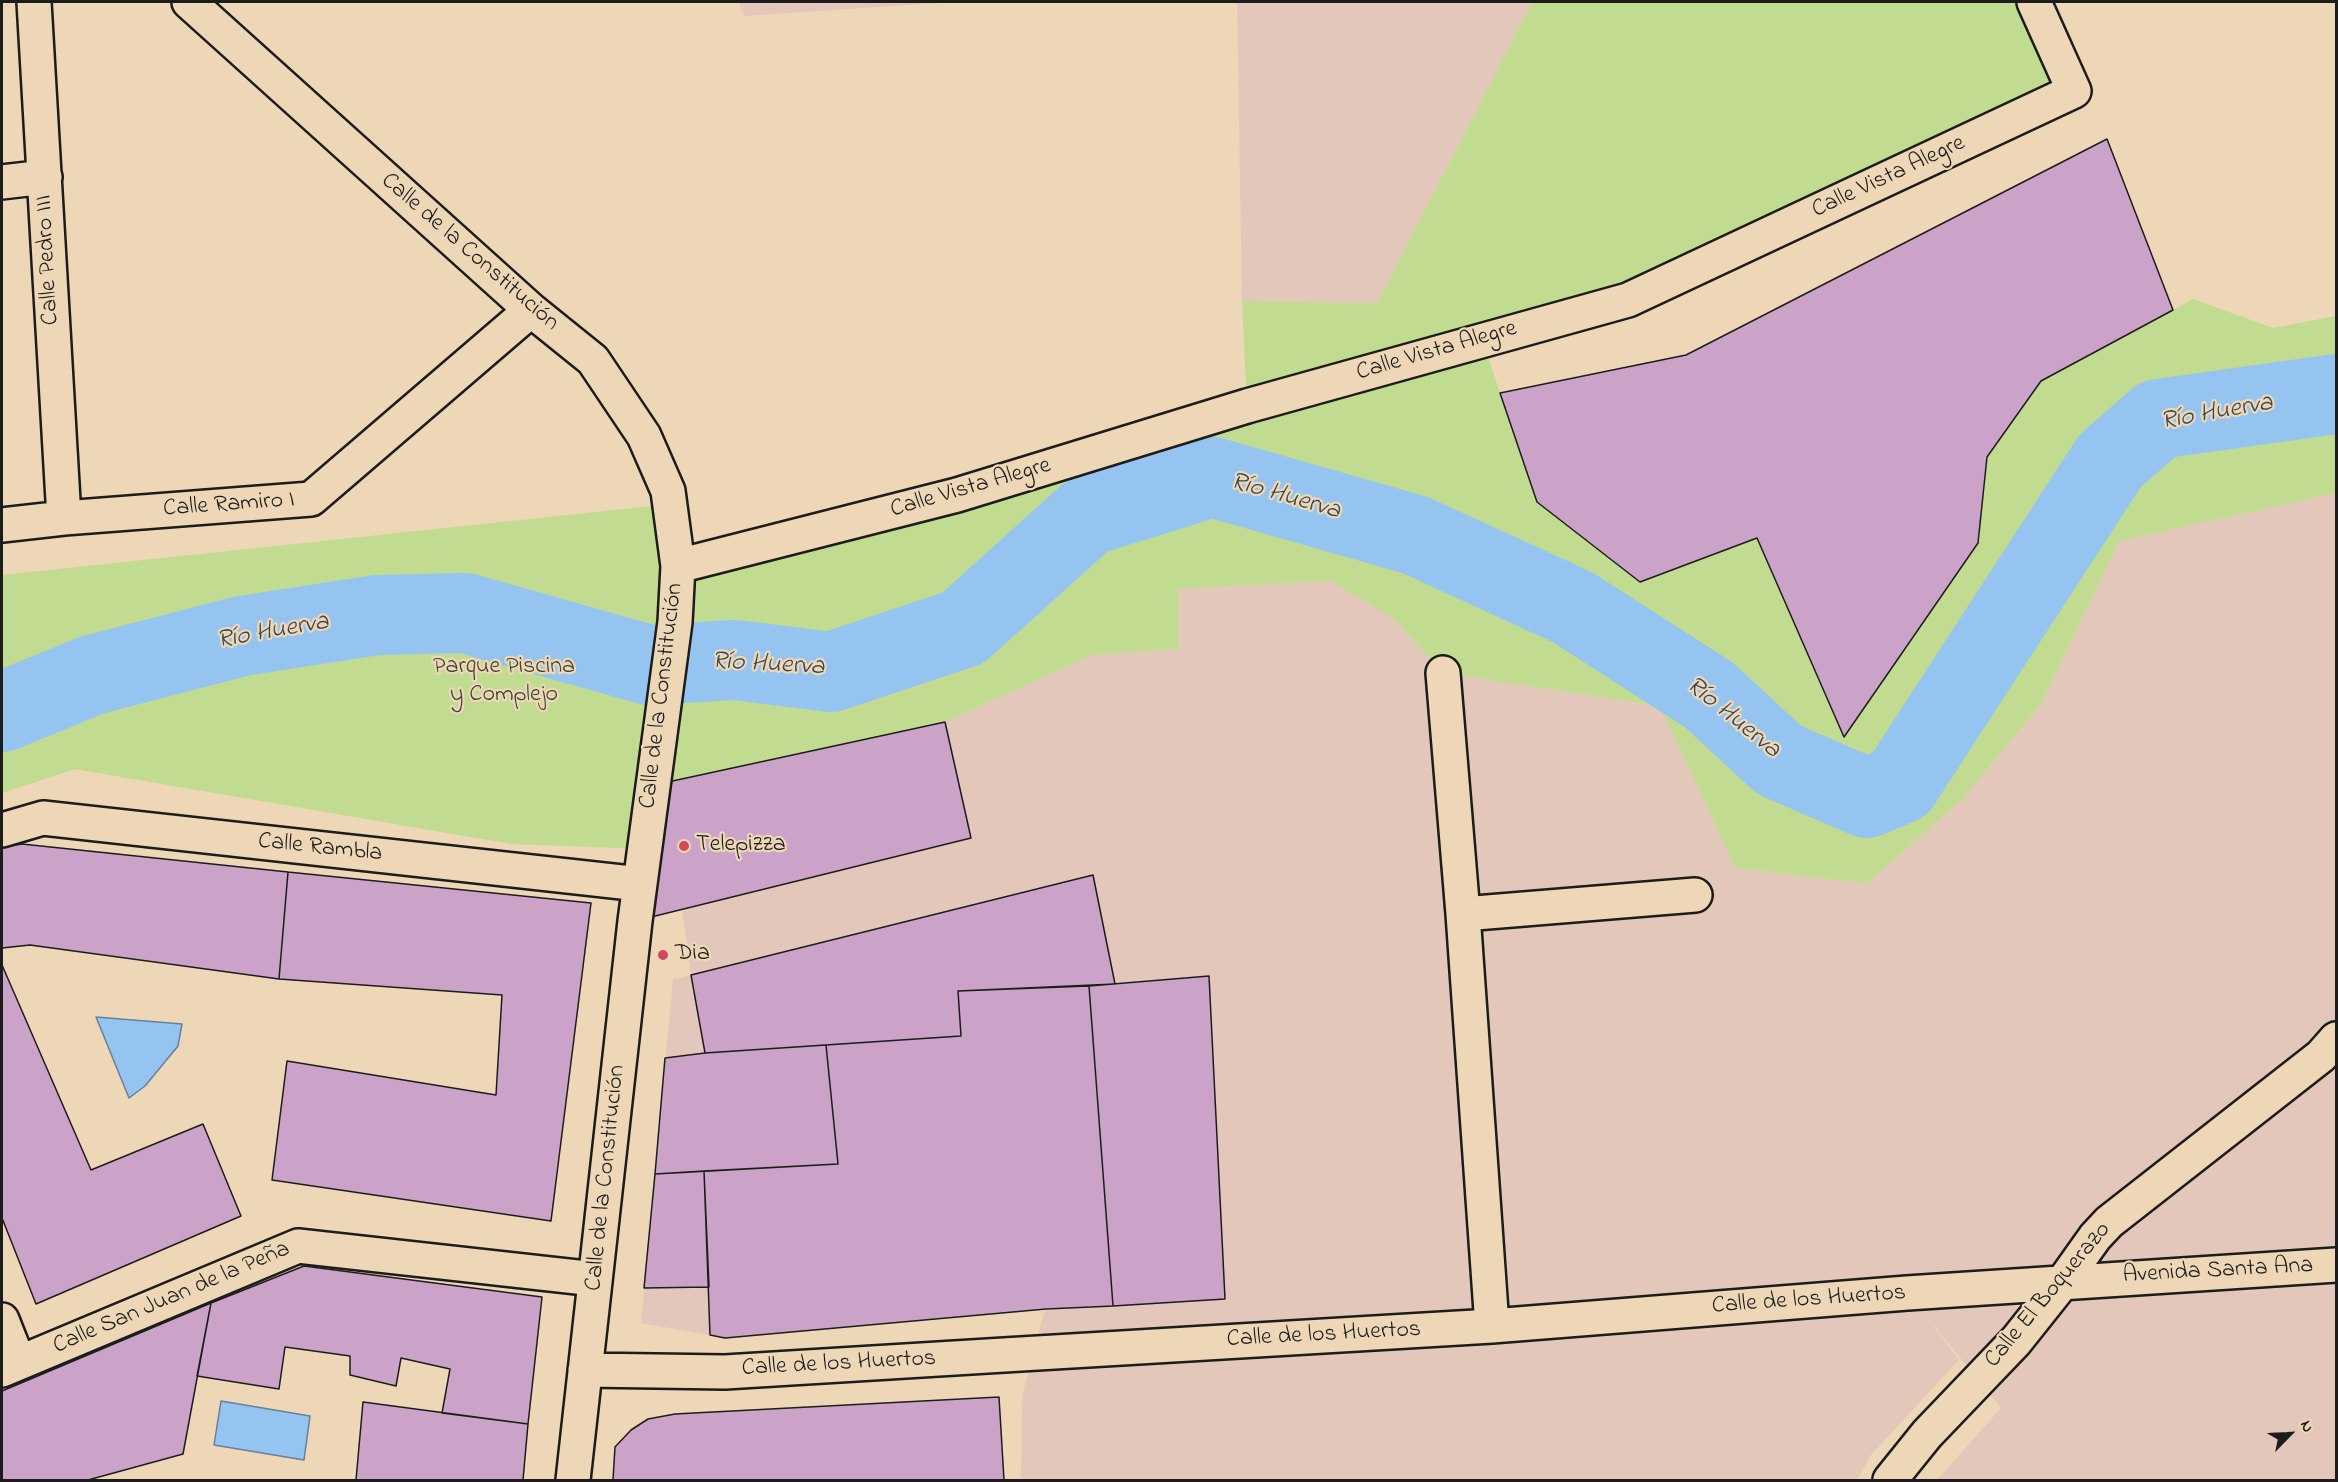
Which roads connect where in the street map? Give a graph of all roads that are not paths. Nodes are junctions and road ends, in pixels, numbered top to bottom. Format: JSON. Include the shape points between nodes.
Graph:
{"nodes":[{"id":1,"x":34,"y":2,"type":"edge"},
{"id":2,"x":189,"y":2,"type":"edge"},
{"id":3,"x":2034,"y":2,"type":"edge"},
{"id":4,"x":45,"y":177,"type":"junction"},
{"id":5,"x":2,"y":182,"type":"edge"},
{"id":6,"x":531,"y":310,"type":"junction"},
{"id":7,"x":64,"y":518,"type":"junction"},
{"id":8,"x":2,"y":525,"type":"edge"},
{"id":9,"x":678,"y":566,"type":"junction"},
{"id":10,"x":1443,"y":673,"type":"dead end"},
{"id":11,"x":2,"y":831,"type":"edge"},
{"id":12,"x":640,"y":884,"type":"junction"},
{"id":13,"x":1695,"y":895,"type":"dead end"},
{"id":14,"x":1463,"y":914,"type":"junction"},
{"id":15,"x":2337,"y":1040,"type":"edge"},
{"id":16,"x":2337,"y":1265,"type":"edge"},
{"id":17,"x":595,"y":1279,"type":"junction"},
{"id":18,"x":2063,"y":1282,"type":"junction"},
{"id":19,"x":2,"y":1320,"type":"edge"},
{"id":20,"x":1492,"y":1326,"type":"junction"},
{"id":21,"x":10,"y":1366,"type":"edge"},
{"id":22,"x":585,"y":1370,"type":"junction"},
{"id":23,"x":573,"y":1480,"type":"edge"},
{"id":24,"x":1890,"y":1480,"type":"edge"}],
"edges":[{"from":1,"to":4,"type":"street","name":"Calle Pedro III"},
{"from":2,"to":6,"type":"street","name":"Calle de la Constitución"},
{"from":3,"to":9,"type":"street","name":"Calle Vista Alegre","via":[[2074,91],[1628,300],[1247,406],[957,495]]},
{"from":4,"to":5,"type":"street"},
{"from":4,"to":7,"type":"street","name":"Calle Pedro III"},
{"from":6,"to":7,"type":"street","name":"Calle Ramiro I","via":[[311,499]]},
{"from":6,"to":9,"type":"street","name":"Calle de la Constitución","via":[[593,360],[645,436],[668,491]]},
{"from":7,"to":8,"type":"street","name":"Calle Ramiro I"},
{"from":9,"to":12,"type":"street","name":"Calle de la Constitución","via":[[675,622]]},
{"from":10,"to":14,"type":"street"},
{"from":11,"to":12,"type":"street","name":"Calle Rambla","via":[[43,818]]},
{"from":12,"to":17,"type":"street","name":"Calle de la Constitución"},
{"from":13,"to":14,"type":"street"},
{"from":14,"to":20,"type":"street"},
{"from":15,"to":18,"type":"street","name":"Calle El Boquerazo","via":[[2109,1222]]},
{"from":16,"to":18,"type":"street","name":"Avenida Santa Ana"},
{"from":17,"to":21,"type":"street","name":"Calle San Juan de la Peña","via":[[298,1246]]},
{"from":17,"to":22,"type":"street","name":"Calle de la Constitución"},
{"from":18,"to":20,"type":"street","name":"Calle de los Huertos"},
{"from":18,"to":24,"type":"street","name":"Calle El Boquerazo","via":[[2016,1341]]},
{"from":19,"to":21,"type":"street"},
{"from":20,"to":22,"type":"street","name":"Calle de los Huertos","via":[[725,1372]]},
{"from":22,"to":23,"type":"street","name":"Calle de la Constitución"}]}
